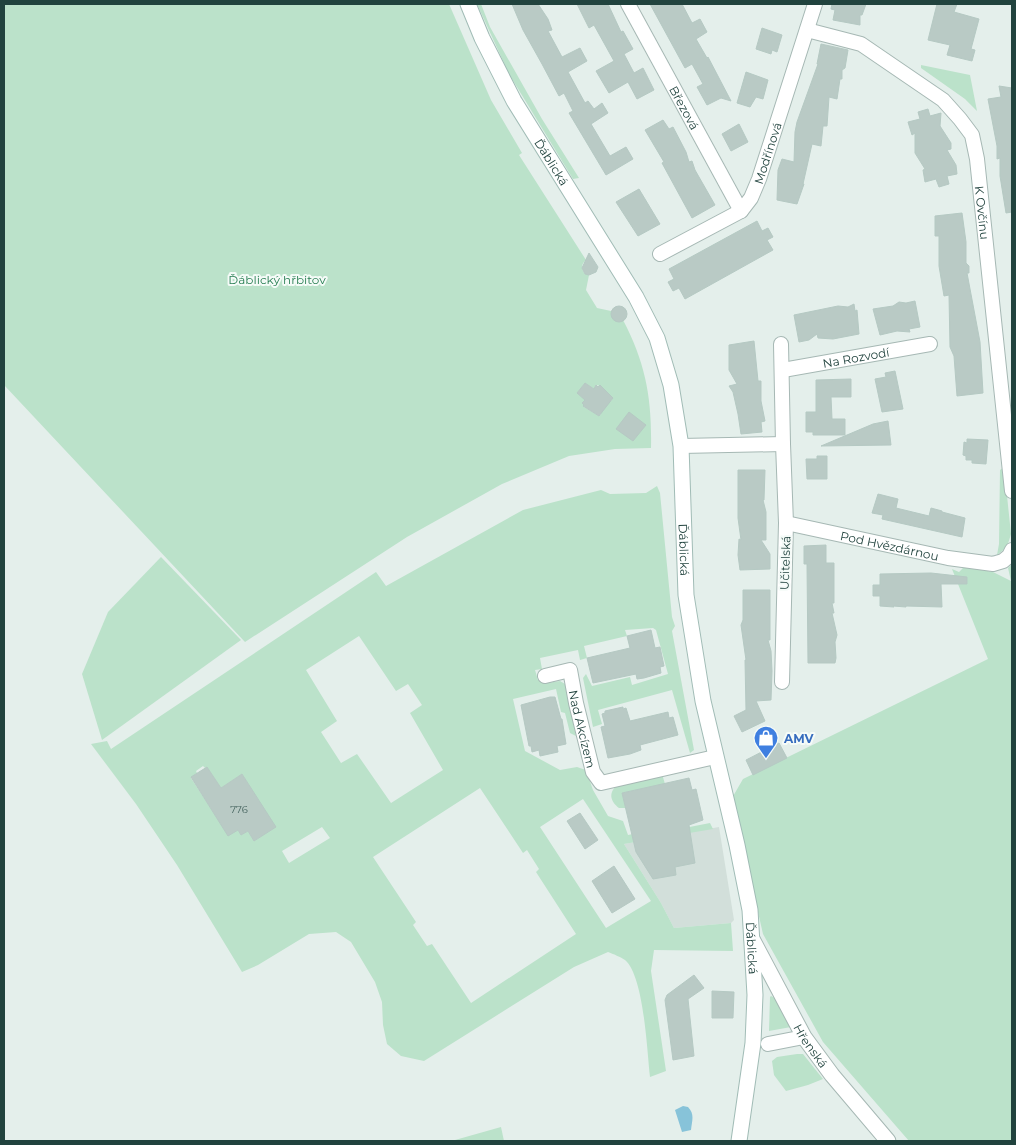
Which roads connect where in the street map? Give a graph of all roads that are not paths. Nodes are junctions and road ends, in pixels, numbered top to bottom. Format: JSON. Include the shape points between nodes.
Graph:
{"nodes":[{"id":1,"x":468,"y":4,"type":"edge"},
{"id":2,"x":628,"y":4,"type":"edge"},
{"id":3,"x":815,"y":4,"type":"edge"},
{"id":4,"x":807,"y":30,"type":"junction"},
{"id":5,"x":741,"y":211,"type":"junction"},
{"id":6,"x":660,"y":254,"type":"dead end"},
{"id":7,"x":781,"y":344,"type":"dead end"},
{"id":8,"x":930,"y":344,"type":"dead end"},
{"id":9,"x":783,"y":370,"type":"junction"},
{"id":10,"x":783,"y":444,"type":"junction"},
{"id":11,"x":681,"y":446,"type":"junction"},
{"id":12,"x":1012,"y":490,"type":"edge"},
{"id":13,"x":786,"y":523,"type":"junction"},
{"id":14,"x":1012,"y":550,"type":"edge"},
{"id":15,"x":546,"y":676,"type":"dead end"},
{"id":16,"x":782,"y":682,"type":"dead end"},
{"id":17,"x":715,"y":757,"type":"junction"},
{"id":18,"x":752,"y":939,"type":"junction"},
{"id":19,"x":804,"y":1037,"type":"junction"},
{"id":20,"x":768,"y":1044,"type":"dead end"},
{"id":21,"x":739,"y":1141,"type":"edge"},
{"id":22,"x":888,"y":1141,"type":"edge"}],
"edges":[{"from":1,"to":11,"type":"main road","name":"Ďáblická","via":[[514,101],[636,297],[657,338],[671,386]]},
{"from":2,"to":5,"type":"street","name":"Březová"},
{"from":3,"to":4,"type":"street","name":"Modřínová"},
{"from":4,"to":5,"type":"street","name":"Modřínová","via":[[758,179]]},
{"from":4,"to":12,"type":"street","name":"K Ovčínu","via":[[861,44],[942,100],[972,135]]},
{"from":5,"to":6,"type":"street"},
{"from":7,"to":9,"type":"street","name":"Učitelská"},
{"from":8,"to":9,"type":"street","name":"Na Rozvodí"},
{"from":9,"to":10,"type":"street","name":"Učitelská"},
{"from":10,"to":11,"type":"street"},
{"from":10,"to":13,"type":"street","name":"Učitelská"},
{"from":11,"to":17,"type":"main road","name":"Ďáblická","via":[[686,595]]},
{"from":13,"to":14,"type":"street","name":"Pod Hvězdárnou","via":[[948,558],[993,564],[1009,556]]},
{"from":13,"to":16,"type":"street","name":"Učitelská"},
{"from":15,"to":17,"type":"street","name":"Nad Akcízem","via":[[570,670],[593,772],[602,783]]},
{"from":17,"to":18,"type":"main road","name":"Ďáblická","via":[[741,864]]},
{"from":18,"to":19,"type":"main road","name":"Hřenská"},
{"from":18,"to":21,"type":"main road","name":"Ďáblická","via":[[753,1043]]},
{"from":19,"to":20,"type":"street"},
{"from":19,"to":22,"type":"main road","name":"Hřenská"}]}
